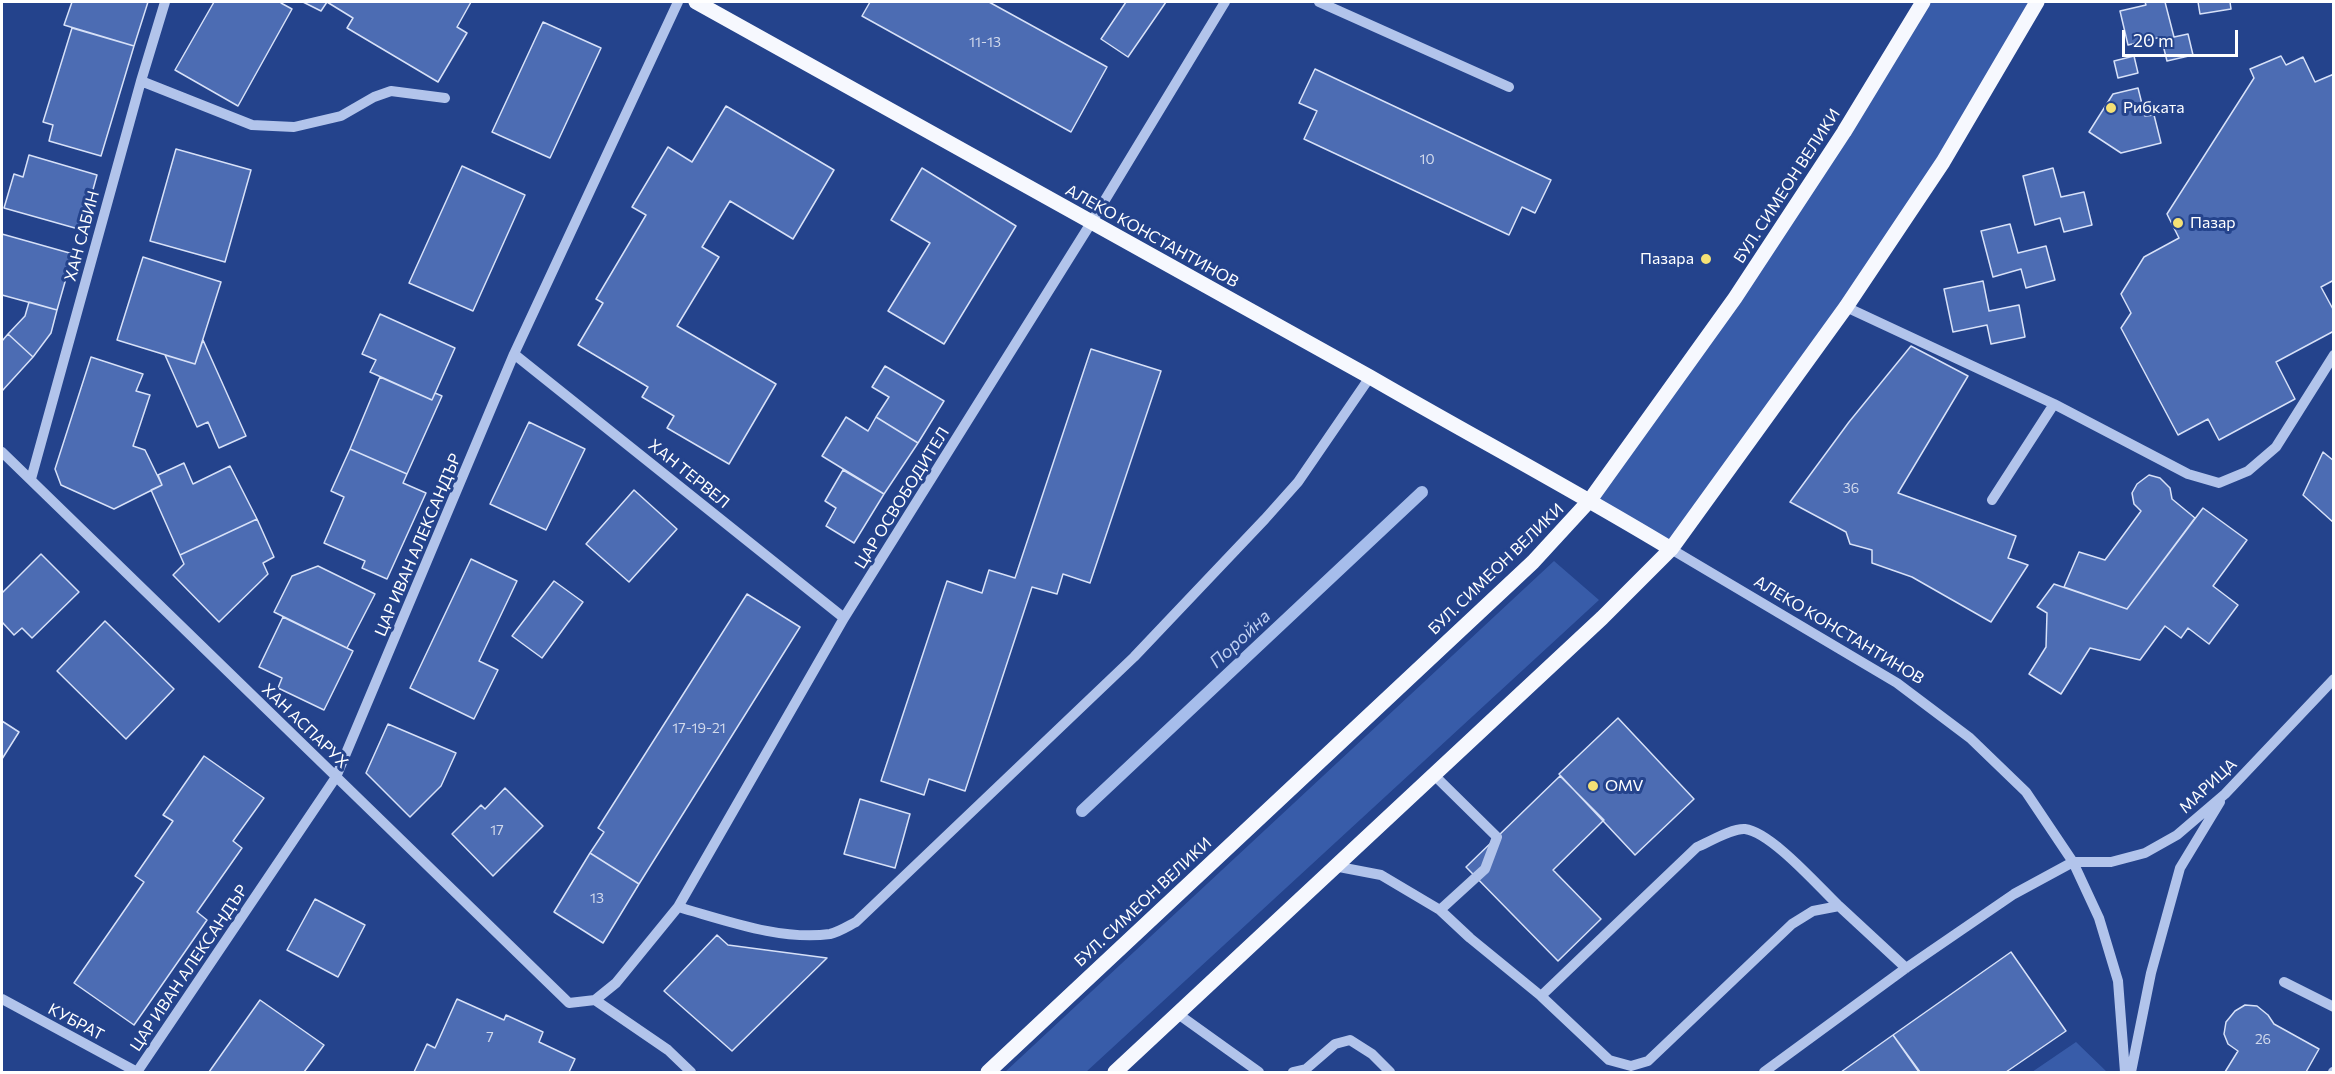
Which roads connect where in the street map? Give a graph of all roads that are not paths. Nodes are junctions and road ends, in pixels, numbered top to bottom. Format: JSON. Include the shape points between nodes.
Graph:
{"nodes":[{"id":1,"x":165,"y":2,"type":"edge"},
{"id":2,"x":678,"y":2,"type":"edge"},
{"id":3,"x":696,"y":2,"type":"edge"},
{"id":4,"x":1225,"y":2,"type":"edge"},
{"id":5,"x":1319,"y":2,"type":"edge"},
{"id":6,"x":1923,"y":2,"type":"edge"},
{"id":7,"x":2037,"y":2,"type":"edge"},
{"id":8,"x":141,"y":81,"type":"junction"},
{"id":9,"x":1509,"y":87,"type":"dead end"},
{"id":10,"x":445,"y":98,"type":"dead end"},
{"id":11,"x":1091,"y":223,"type":"junction"},
{"id":12,"x":1846,"y":307,"type":"junction"},
{"id":13,"x":514,"y":354,"type":"junction"},
{"id":14,"x":2334,"y":355,"type":"edge"},
{"id":15,"x":1370,"y":377,"type":"junction"},
{"id":16,"x":2054,"y":404,"type":"junction"},
{"id":17,"x":2,"y":452,"type":"edge"},
{"id":18,"x":31,"y":479,"type":"junction"},
{"id":19,"x":1590,"y":500,"type":"junction"},
{"id":20,"x":1992,"y":500,"type":"dead end"},
{"id":21,"x":1671,"y":549,"type":"junction"},
{"id":22,"x":844,"y":618,"type":"junction"},
{"id":23,"x":2334,"y":679,"type":"edge"},
{"id":24,"x":1433,"y":774,"type":"junction"},
{"id":25,"x":336,"y":777,"type":"junction"},
{"id":26,"x":2225,"y":794,"type":"junction"},
{"id":27,"x":2073,"y":861,"type":"junction"},
{"id":28,"x":1334,"y":866,"type":"junction"},
{"id":29,"x":1839,"y":906,"type":"junction"},
{"id":30,"x":678,"y":907,"type":"junction"},
{"id":31,"x":1440,"y":910,"type":"junction"},
{"id":32,"x":1906,"y":968,"type":"junction"},
{"id":33,"x":2284,"y":982,"type":"dead end"},
{"id":34,"x":1541,"y":996,"type":"junction"},
{"id":35,"x":2,"y":999,"type":"edge"},
{"id":36,"x":595,"y":1000,"type":"junction"},
{"id":37,"x":2334,"y":1007,"type":"edge"},
{"id":38,"x":1178,"y":1014,"type":"junction"},
{"id":39,"x":137,"y":1072,"type":"edge"},
{"id":40,"x":691,"y":1072,"type":"edge"},
{"id":41,"x":988,"y":1072,"type":"edge"},
{"id":42,"x":1115,"y":1072,"type":"edge"},
{"id":43,"x":1259,"y":1072,"type":"edge"},
{"id":44,"x":1293,"y":1072,"type":"edge"},
{"id":45,"x":1390,"y":1072,"type":"edge"},
{"id":46,"x":1764,"y":1072,"type":"edge"},
{"id":47,"x":2125,"y":1072,"type":"edge"},
{"id":48,"x":2131,"y":1072,"type":"edge"}],
"edges":[{"from":1,"to":8,"type":"street","name":"ХАН САБИН"},
{"from":2,"to":13,"type":"street","name":"ЦАР ИВАН АЛЕКСАНДЪР"},
{"from":3,"to":11,"type":"main road","name":"АЛЕКО КОНСТАНТИНОВ"},
{"from":4,"to":11,"type":"street","name":"ЦАР ОСВОБОДИТЕЛ"},
{"from":5,"to":9,"type":"street"},
{"from":6,"to":19,"type":"main road","name":"БУЛ. СИМЕОН ВЕЛИКИ","via":[[1844,132],[1735,298]]},
{"from":7,"to":12,"type":"main road","via":[[1943,162]]},
{"from":8,"to":10,"type":"street","via":[[262,126],[294,127],[341,116],[391,91]]},
{"from":8,"to":18,"type":"street","name":"ХАН САБИН"},
{"from":11,"to":15,"type":"main road","name":"АЛЕКО КОНСТАНТИНОВ"},
{"from":11,"to":22,"type":"street","name":"ЦАР ОСВОБОДИТЕЛ"},
{"from":12,"to":16,"type":"street"},
{"from":12,"to":21,"type":"main road"},
{"from":13,"to":22,"type":"street","name":"ХАН ТЕРВЕЛ"},
{"from":13,"to":25,"type":"street","name":"ЦАР ИВАН АЛЕКСАНДЪР"},
{"from":14,"to":16,"type":"street","via":[[2276,447],[2248,471],[2219,483],[2188,474]]},
{"from":15,"to":19,"type":"main road","name":"АЛЕКО КОНСТАНТИНОВ"},
{"from":15,"to":30,"type":"street","via":[[1298,482],[1266,519],[1134,657],[856,922],[832,934],[796,934],[750,928]]},
{"from":16,"to":20,"type":"street"},
{"from":17,"to":18,"type":"street","name":"ХАН АСПАРУХ"},
{"from":18,"to":25,"type":"street","name":"ХАН АСПАРУХ"},
{"from":19,"to":21,"type":"main road","name":"АЛЕКО КОНСТАНТИНОВ"},
{"from":19,"to":41,"type":"main road","name":"БУЛ. СИМЕОН ВЕЛИКИ","via":[[1526,568]]},
{"from":21,"to":24,"type":"main road"},
{"from":21,"to":27,"type":"street","name":"АЛЕКО КОНСТАНТИНОВ","via":[[1897,682],[1970,738],[2026,792]]},
{"from":22,"to":30,"type":"street","name":"ЦАР ОСВОБОДИТЕЛ"},
{"from":23,"to":26,"type":"street","name":"МАРИЦА"},
{"from":24,"to":28,"type":"main road"},
{"from":24,"to":31,"type":"street","via":[[1497,837],[1485,869]]},
{"from":25,"to":36,"type":"street","name":"ХАН АСПАРУХ","via":[[569,1003]]},
{"from":25,"to":39,"type":"street","name":"ЦАР ИВАН АЛЕКСАНДЪР"},
{"from":26,"to":27,"type":"street","name":"МАРИЦА","via":[[2177,835],[2145,853],[2111,862]]},
{"from":26,"to":48,"type":"street","via":[[2180,868],[2151,973]]},
{"from":27,"to":32,"type":"street","via":[[2014,894]]},
{"from":27,"to":47,"type":"street","name":"АЛЕКО КОНСТАНТИНОВ","via":[[2099,918],[2118,981]]},
{"from":28,"to":31,"type":"street","via":[[1381,875]]},
{"from":28,"to":38,"type":"main road"},
{"from":29,"to":32,"type":"street"},
{"from":29,"to":34,"type":"street","via":[[1813,911],[1792,924],[1648,1061],[1631,1066],[1608,1060]]},
{"from":29,"to":34,"type":"street","via":[[1772,841],[1745,829],[1724,835],[1696,848]]},
{"from":30,"to":36,"type":"street","name":"ЦАР ОСВОБОДИТЕЛ","via":[[616,983]]},
{"from":31,"to":34,"type":"street"},
{"from":32,"to":46,"type":"street"},
{"from":33,"to":37,"type":"street"},
{"from":35,"to":39,"type":"street","name":"КУБРАТ"},
{"from":36,"to":40,"type":"street","via":[[668,1050]]},
{"from":38,"to":42,"type":"main road"},
{"from":38,"to":43,"type":"street"},
{"from":44,"to":45,"type":"street","via":[[1306,1069],[1335,1044],[1350,1040]]}]}
